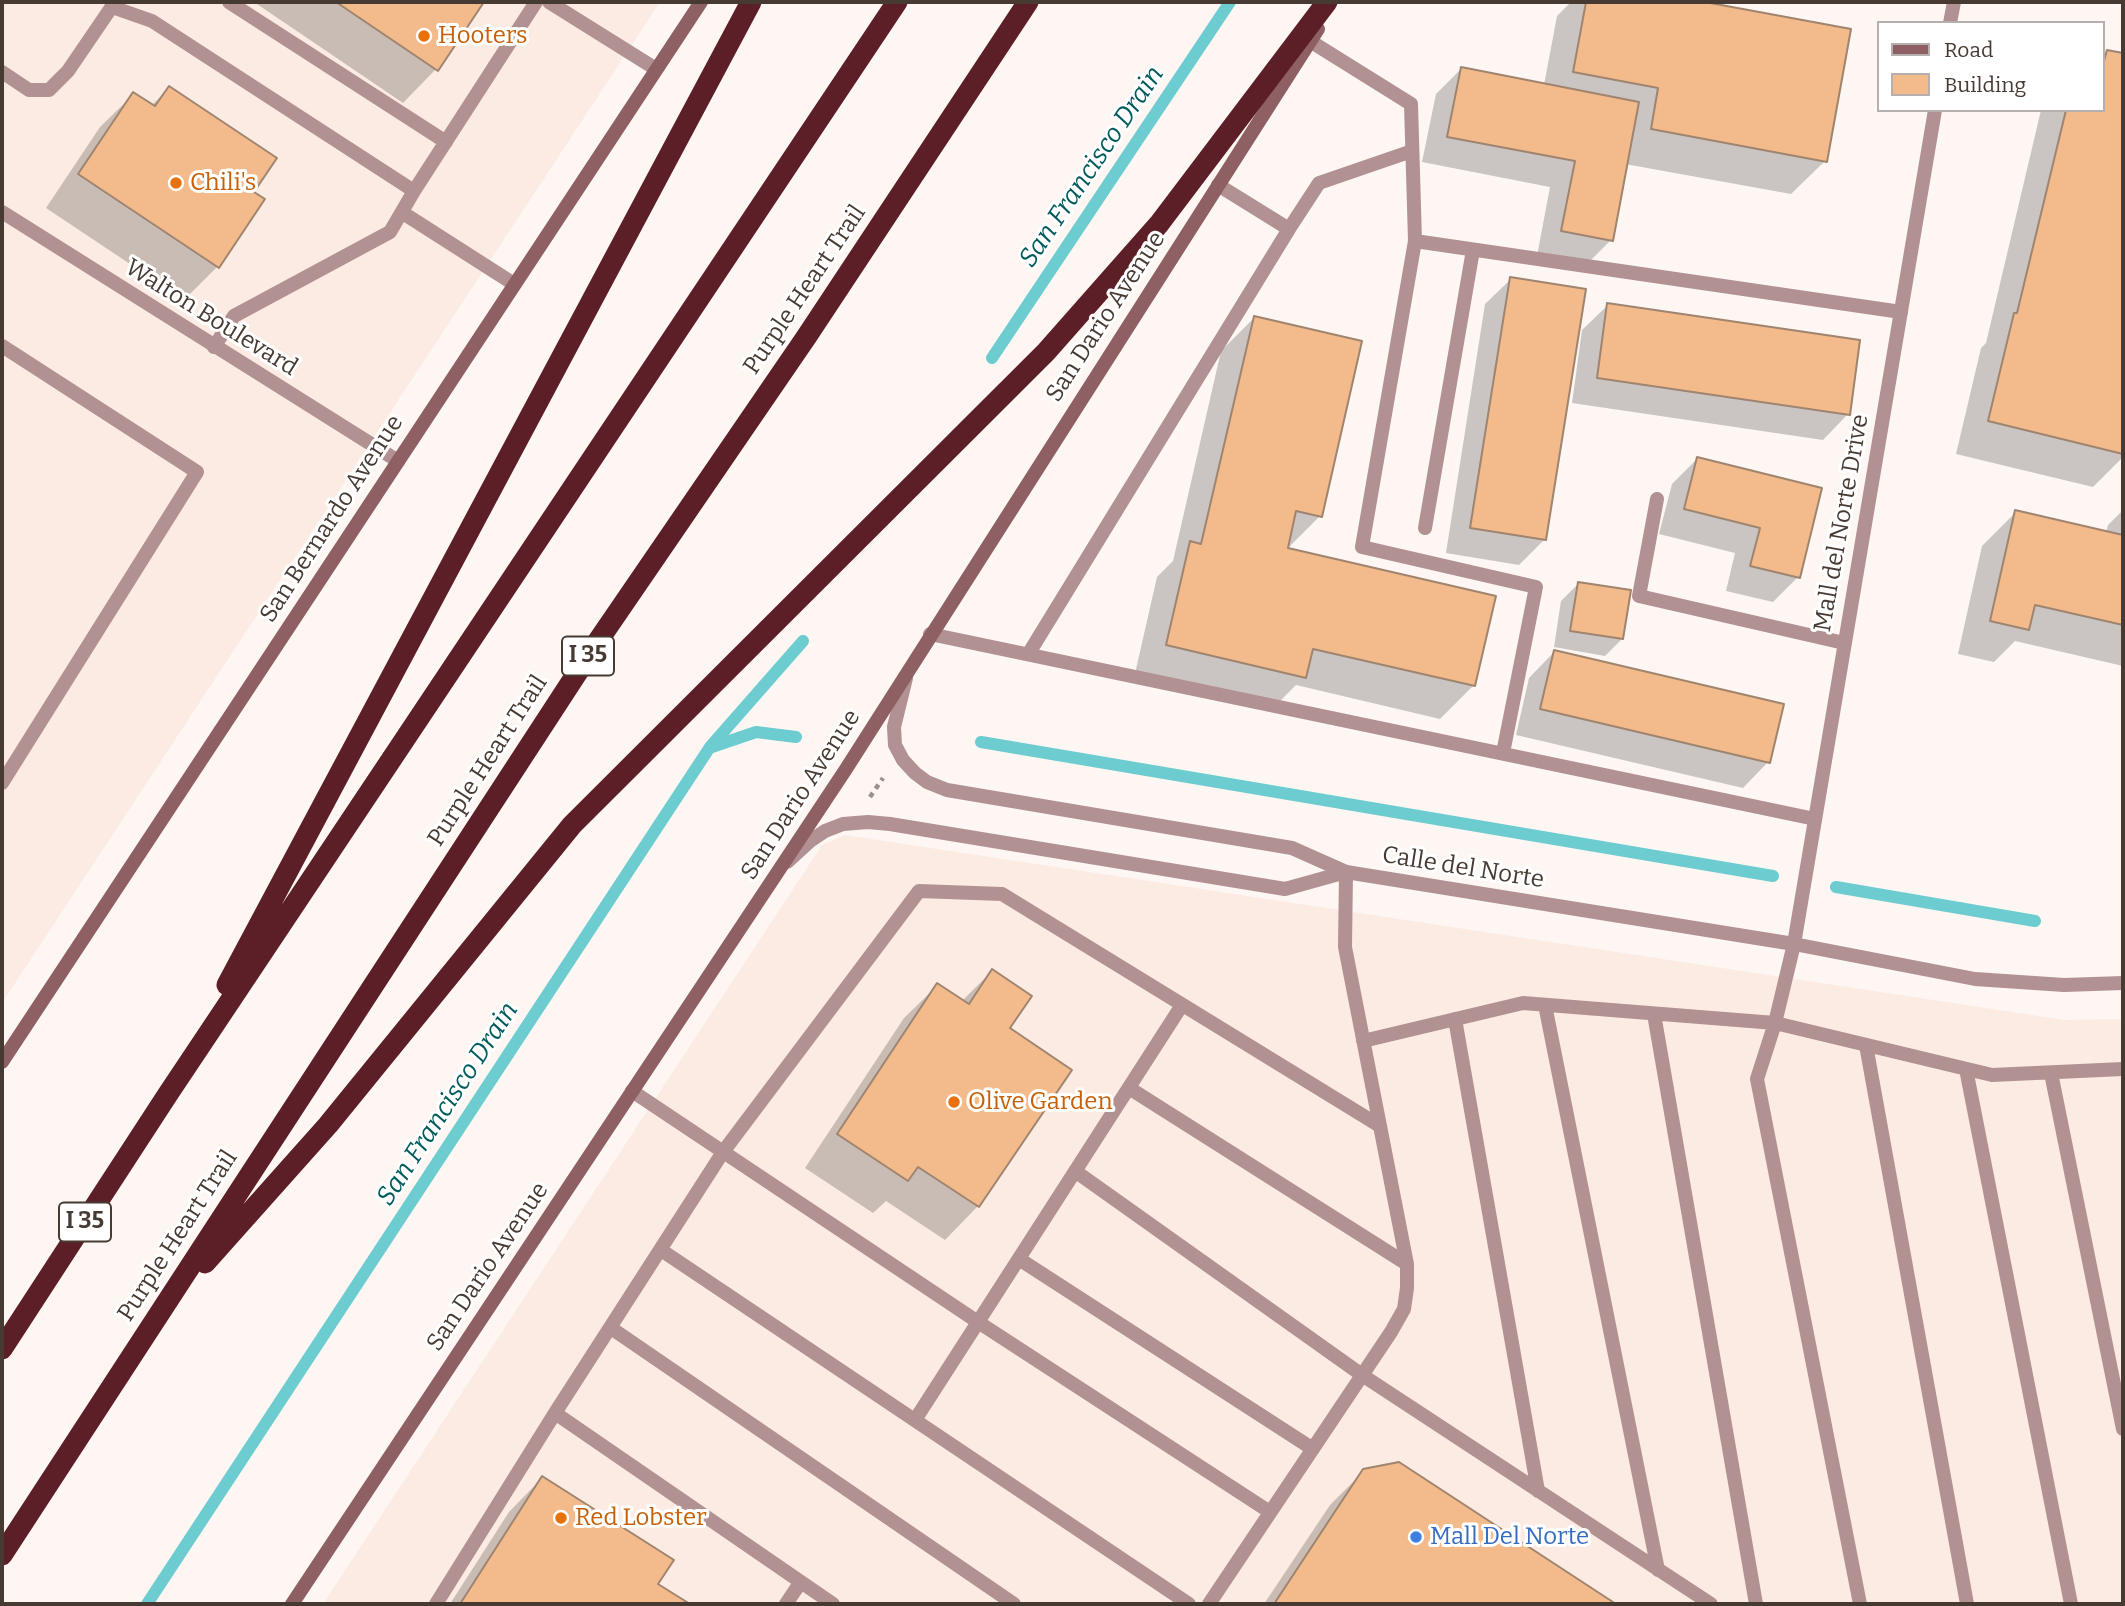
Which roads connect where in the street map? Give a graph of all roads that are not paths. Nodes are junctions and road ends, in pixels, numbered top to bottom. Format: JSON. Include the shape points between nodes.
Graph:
{"nodes":[{"id":1,"x":229,"y":2,"type":"edge"},
{"id":2,"x":536,"y":2,"type":"edge"},
{"id":3,"x":549,"y":2,"type":"edge"},
{"id":4,"x":701,"y":2,"type":"edge"},
{"id":5,"x":751,"y":2,"type":"edge"},
{"id":6,"x":897,"y":2,"type":"edge"},
{"id":7,"x":1028,"y":2,"type":"edge"},
{"id":8,"x":1327,"y":2,"type":"edge"},
{"id":9,"x":1336,"y":2,"type":"edge"},
{"id":10,"x":1954,"y":2,"type":"edge"},
{"id":11,"x":113,"y":4,"type":"edge"},
{"id":12,"x":1950,"y":21,"type":"edge"},
{"id":13,"x":1310,"y":41,"type":"junction"},
{"id":14,"x":656,"y":69,"type":"junction"},
{"id":15,"x":2,"y":72,"type":"edge"},
{"id":16,"x":1935,"y":112,"type":"edge"},
{"id":17,"x":446,"y":142,"type":"junction"},
{"id":18,"x":1412,"y":151,"type":"junction"},
{"id":19,"x":1218,"y":185,"type":"junction"},
{"id":20,"x":414,"y":191,"type":"junction"},
{"id":21,"x":2,"y":212,"type":"edge"},
{"id":22,"x":403,"y":213,"type":"junction"},
{"id":23,"x":1289,"y":229,"type":"junction"},
{"id":24,"x":1415,"y":241,"type":"junction"},
{"id":25,"x":1473,"y":250,"type":"junction"},
{"id":26,"x":514,"y":285,"type":"junction"},
{"id":27,"x":1901,"y":312,"type":"junction"},
{"id":28,"x":2,"y":346,"type":"edge"},
{"id":29,"x":214,"y":347,"type":"junction"},
{"id":30,"x":398,"y":461,"type":"junction"},
{"id":31,"x":1657,"y":499,"type":"dead end"},
{"id":32,"x":1425,"y":528,"type":"dead end"},
{"id":33,"x":930,"y":634,"type":"junction"},
{"id":34,"x":1844,"y":643,"type":"junction"},
{"id":35,"x":1029,"y":653,"type":"junction"},
{"id":36,"x":908,"y":670,"type":"junction"},
{"id":37,"x":1503,"y":753,"type":"junction"},
{"id":38,"x":2,"y":783,"type":"edge"},
{"id":39,"x":1815,"y":820,"type":"junction"},
{"id":40,"x":781,"y":868,"type":"junction"},
{"id":41,"x":1346,"y":872,"type":"junction"},
{"id":42,"x":1794,"y":944,"type":"junction"},
{"id":43,"x":2123,"y":983,"type":"edge"},
{"id":44,"x":1182,"y":1005,"type":"junction"},
{"id":45,"x":1545,"y":1005,"type":"junction"},
{"id":46,"x":1654,"y":1014,"type":"junction"},
{"id":47,"x":1455,"y":1019,"type":"junction"},
{"id":48,"x":1775,"y":1023,"type":"junction"},
{"id":49,"x":1363,"y":1041,"type":"junction"},
{"id":50,"x":1866,"y":1045,"type":"junction"},
{"id":51,"x":2,"y":1062,"type":"edge"},
{"id":52,"x":1966,"y":1069,"type":"junction"},
{"id":53,"x":2123,"y":1069,"type":"edge"},
{"id":54,"x":2051,"y":1073,"type":"junction"},
{"id":55,"x":1129,"y":1088,"type":"junction"},
{"id":56,"x":632,"y":1091,"type":"junction"},
{"id":57,"x":168,"y":1094,"type":"junction"},
{"id":58,"x":1380,"y":1126,"type":"junction"},
{"id":59,"x":723,"y":1152,"type":"junction"},
{"id":60,"x":1075,"y":1171,"type":"junction"},
{"id":61,"x":661,"y":1250,"type":"junction"},
{"id":62,"x":1018,"y":1259,"type":"junction"},
{"id":63,"x":1407,"y":1264,"type":"junction"},
{"id":64,"x":157,"y":1317,"type":"junction"},
{"id":65,"x":978,"y":1322,"type":"junction"},
{"id":66,"x":611,"y":1328,"type":"junction"},
{"id":67,"x":2,"y":1349,"type":"edge"},
{"id":68,"x":1362,"y":1375,"type":"junction"},
{"id":69,"x":555,"y":1413,"type":"junction"},
{"id":70,"x":915,"y":1420,"type":"junction"},
{"id":71,"x":2123,"y":1429,"type":"edge"},
{"id":72,"x":1313,"y":1449,"type":"junction"},
{"id":73,"x":1538,"y":1491,"type":"junction"},
{"id":74,"x":1270,"y":1512,"type":"junction"},
{"id":75,"x":2,"y":1555,"type":"edge"},
{"id":76,"x":1658,"y":1570,"type":"junction"},
{"id":77,"x":800,"y":1583,"type":"junction"},
{"id":78,"x":292,"y":1604,"type":"edge"},
{"id":79,"x":436,"y":1604,"type":"edge"},
{"id":80,"x":786,"y":1604,"type":"edge"},
{"id":81,"x":833,"y":1604,"type":"edge"},
{"id":82,"x":1014,"y":1604,"type":"edge"},
{"id":83,"x":1189,"y":1604,"type":"edge"},
{"id":84,"x":1209,"y":1604,"type":"edge"},
{"id":85,"x":1711,"y":1604,"type":"edge"},
{"id":86,"x":1756,"y":1604,"type":"edge"},
{"id":87,"x":1860,"y":1604,"type":"edge"},
{"id":88,"x":1967,"y":1604,"type":"edge"},
{"id":89,"x":2071,"y":1604,"type":"edge"}],
"edges":[{"from":1,"to":17,"type":"street"},
{"from":2,"to":17,"type":"street"},
{"from":3,"to":14,"type":"street"},
{"from":4,"to":14,"type":"main road","name":"San Bernardo Avenue"},
{"from":5,"to":57,"type":"highway"},
{"from":6,"to":57,"type":"highway","number":"I 35"},
{"from":7,"to":64,"type":"highway","name":"Purple Heart Trail","number":"I 35","via":[[598,641]]},
{"from":8,"to":64,"type":"highway","via":[[1159,224],[1046,352],[572,825],[328,1125]]},
{"from":9,"to":13,"type":"main road","name":"San Dario Avenue"},
{"from":10,"to":12,"type":"street"},
{"from":11,"to":15,"type":"street","via":[[68,71],[49,90],[29,90]]},
{"from":11,"to":20,"type":"street","via":[[152,21]]},
{"from":13,"to":18,"type":"street","via":[[1411,104]]},
{"from":13,"to":19,"type":"main road","name":"San Dario Avenue"},
{"from":14,"to":26,"type":"main road","name":"San Bernardo Avenue"},
{"from":16,"to":27,"type":"street","name":"Mall del Norte Drive"},
{"from":17,"to":20,"type":"street"},
{"from":18,"to":23,"type":"street","via":[[1320,183]]},
{"from":18,"to":24,"type":"street"},
{"from":19,"to":23,"type":"street"},
{"from":19,"to":33,"type":"main road","name":"San Dario Avenue"},
{"from":20,"to":22,"type":"street"},
{"from":21,"to":29,"type":"street","name":"Walton Boulevard"},
{"from":22,"to":26,"type":"street"},
{"from":22,"to":29,"type":"street","via":[[390,232],[234,316]]},
{"from":23,"to":35,"type":"street"},
{"from":24,"to":25,"type":"street"},
{"from":24,"to":37,"type":"street","via":[[1362,547],[1536,587]]},
{"from":25,"to":27,"type":"street"},
{"from":25,"to":32,"type":"street"},
{"from":26,"to":30,"type":"main road","name":"San Bernardo Avenue"},
{"from":27,"to":34,"type":"street","name":"Mall del Norte Drive"},
{"from":28,"to":38,"type":"street","via":[[197,472]]},
{"from":29,"to":30,"type":"street","name":"Walton Boulevard"},
{"from":30,"to":51,"type":"main road","name":"San Bernardo Avenue"},
{"from":31,"to":34,"type":"street","via":[[1639,596]]},
{"from":33,"to":35,"type":"street"},
{"from":33,"to":36,"type":"main road","name":"San Dario Avenue"},
{"from":34,"to":39,"type":"street","name":"Mall del Norte Drive"},
{"from":35,"to":37,"type":"street"},
{"from":36,"to":40,"type":"main road","name":"San Dario Avenue"},
{"from":36,"to":41,"type":"street","name":"Calle del Norte","via":[[894,727],[895,745],[903,760],[927,782],[947,790],[1292,848]]},
{"from":37,"to":39,"type":"street"},
{"from":39,"to":42,"type":"street","name":"Mall del Norte Drive"},
{"from":40,"to":41,"type":"street","via":[[825,831],[868,822],[1285,889]]},
{"from":40,"to":56,"type":"main road","name":"San Dario Avenue"},
{"from":41,"to":42,"type":"street","name":"Calle del Norte"},
{"from":41,"to":49,"type":"street","via":[[1345,947]]},
{"from":42,"to":43,"type":"street","name":"Calle del Norte","via":[[1975,979],[2064,985]]},
{"from":42,"to":48,"type":"street","name":"Mall del Norte Drive"},
{"from":44,"to":55,"type":"street"},
{"from":44,"to":58,"type":"street"},
{"from":44,"to":59,"type":"street","via":[[1002,894],[919,891]]},
{"from":45,"to":46,"type":"street"},
{"from":45,"to":47,"type":"street","via":[[1523,1003]]},
{"from":45,"to":76,"type":"street"},
{"from":46,"to":48,"type":"street"},
{"from":46,"to":86,"type":"street"},
{"from":47,"to":49,"type":"street"},
{"from":47,"to":73,"type":"street"},
{"from":48,"to":50,"type":"street"},
{"from":48,"to":87,"type":"street","name":"Mall del Norte Drive","via":[[1757,1079]]},
{"from":49,"to":58,"type":"street"},
{"from":50,"to":52,"type":"street"},
{"from":50,"to":88,"type":"street"},
{"from":52,"to":54,"type":"street","via":[[1992,1075]]},
{"from":52,"to":89,"type":"street"},
{"from":53,"to":54,"type":"street"},
{"from":54,"to":71,"type":"street"},
{"from":55,"to":60,"type":"street"},
{"from":55,"to":63,"type":"street"},
{"from":56,"to":59,"type":"street"},
{"from":56,"to":78,"type":"main road","name":"San Dario Avenue"},
{"from":57,"to":67,"type":"highway","number":"I 35"},
{"from":58,"to":63,"type":"street"},
{"from":59,"to":61,"type":"street"},
{"from":59,"to":65,"type":"street"},
{"from":60,"to":62,"type":"street"},
{"from":60,"to":68,"type":"street"},
{"from":61,"to":66,"type":"street"},
{"from":61,"to":70,"type":"street"},
{"from":62,"to":65,"type":"street"},
{"from":62,"to":72,"type":"street"},
{"from":63,"to":68,"type":"street","via":[[1404,1309]]},
{"from":64,"to":75,"type":"highway","name":"Purple Heart Trail","number":"I 35"},
{"from":65,"to":70,"type":"street"},
{"from":65,"to":74,"type":"street"},
{"from":66,"to":69,"type":"street"},
{"from":66,"to":82,"type":"street"},
{"from":68,"to":72,"type":"street"},
{"from":68,"to":73,"type":"street"},
{"from":69,"to":77,"type":"street"},
{"from":69,"to":79,"type":"street"},
{"from":70,"to":83,"type":"street"},
{"from":72,"to":74,"type":"street"},
{"from":73,"to":76,"type":"street"},
{"from":74,"to":84,"type":"street"},
{"from":76,"to":85,"type":"street"},
{"from":77,"to":80,"type":"street"},
{"from":77,"to":81,"type":"street"}]}
